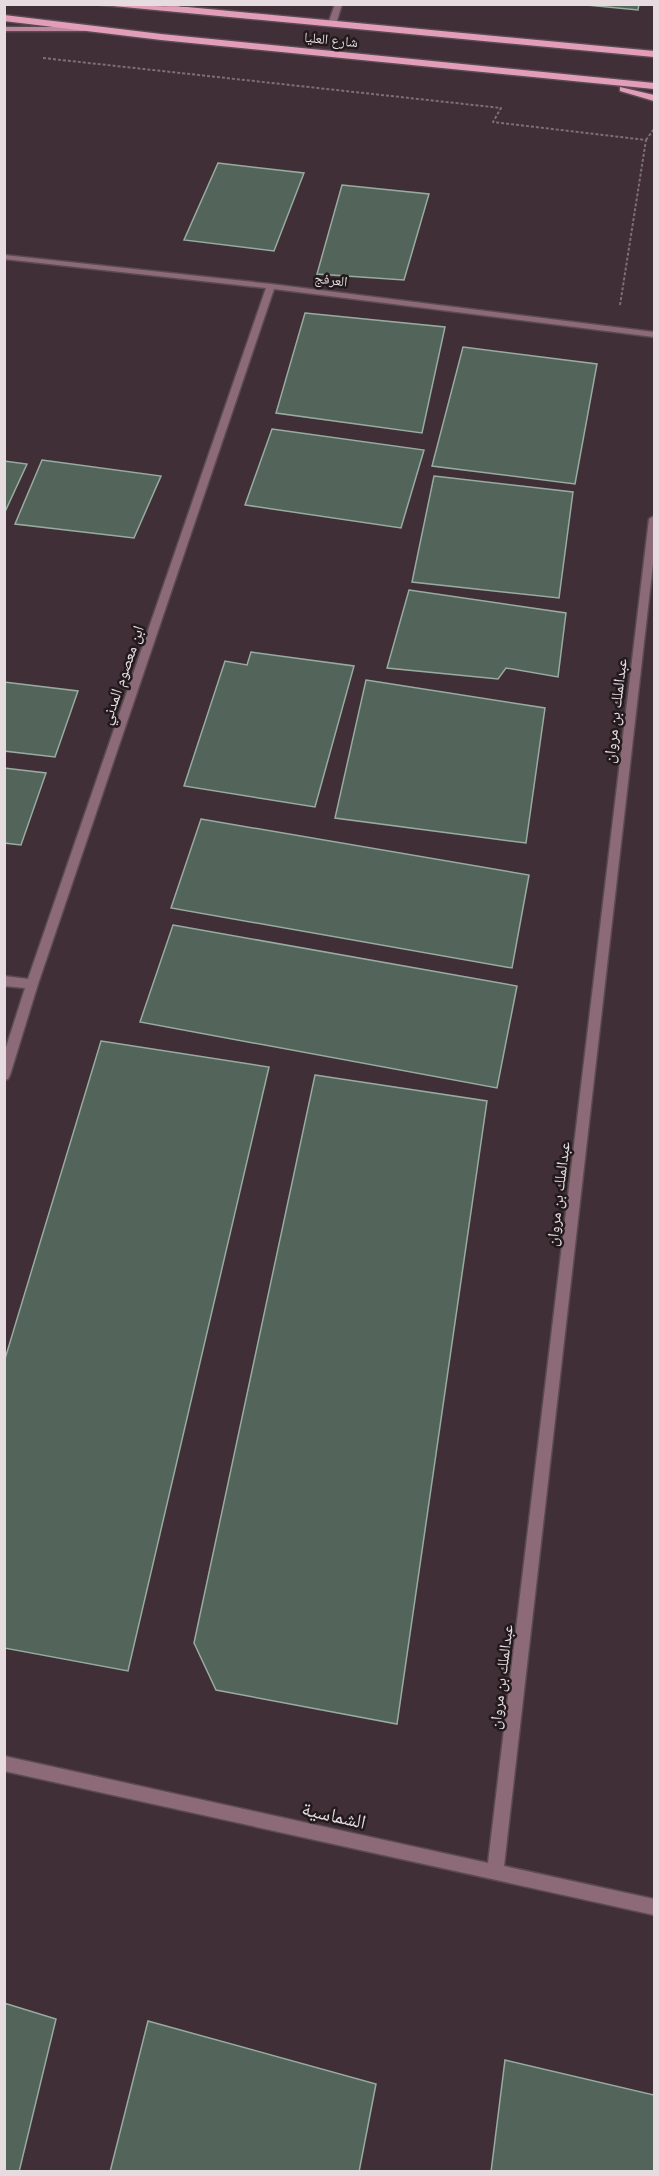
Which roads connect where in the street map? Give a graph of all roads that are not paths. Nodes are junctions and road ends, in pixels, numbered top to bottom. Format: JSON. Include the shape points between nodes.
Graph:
{"nodes":[{"id":1,"x":96,"y":4,"type":"edge"},
{"id":2,"x":161,"y":4,"type":"edge"},
{"id":3,"x":339,"y":4,"type":"edge"},
{"id":4,"x":187,"y":10,"type":"junction"},
{"id":5,"x":4,"y":18,"type":"edge"},
{"id":6,"x":332,"y":24,"type":"junction"},
{"id":7,"x":4,"y":29,"type":"edge"},
{"id":8,"x":93,"y":29,"type":"junction"},
{"id":9,"x":654,"y":54,"type":"edge"},
{"id":10,"x":588,"y":79,"type":"junction"},
{"id":11,"x":654,"y":86,"type":"edge"},
{"id":12,"x":654,"y":98,"type":"edge"},
{"id":13,"x":4,"y":257,"type":"edge"},
{"id":14,"x":271,"y":286,"type":"junction"},
{"id":15,"x":654,"y":334,"type":"edge"},
{"id":16,"x":654,"y":519,"type":"edge"},
{"id":17,"x":4,"y":981,"type":"edge"},
{"id":18,"x":32,"y":984,"type":"junction"},
{"id":19,"x":4,"y":1075,"type":"edge"},
{"id":20,"x":4,"y":1763,"type":"edge"},
{"id":21,"x":495,"y":1873,"type":"junction"},
{"id":22,"x":654,"y":1907,"type":"edge"}],
"edges":[{"from":1,"to":4,"type":"main road","name":"شارع العليا"},
{"from":2,"to":4,"type":"street"},
{"from":3,"to":6,"type":"street"},
{"from":4,"to":6,"type":"main road","name":"شارع العليا"},
{"from":5,"to":8,"type":"main road","name":"شارع العليا"},
{"from":6,"to":9,"type":"main road","name":"شارع العليا"},
{"from":7,"to":8,"type":"street"},
{"from":8,"to":10,"type":"main road","name":"شارع العليا"},
{"from":10,"to":11,"type":"main road","name":"شارع العليا"},
{"from":10,"to":12,"type":"main road"},
{"from":13,"to":14,"type":"street","name":"العرفج"},
{"from":14,"to":15,"type":"street","name":"العرفج"},
{"from":14,"to":18,"type":"street","name":"ابن معصوم المدني"},
{"from":16,"to":21,"type":"street","name":"عبدالملك بن مروان"},
{"from":17,"to":18,"type":"street"},
{"from":18,"to":19,"type":"street","name":"ابن معصوم المدني"},
{"from":20,"to":21,"type":"street","name":"الشماسية"},
{"from":21,"to":22,"type":"street","name":"الشماسية"}]}
